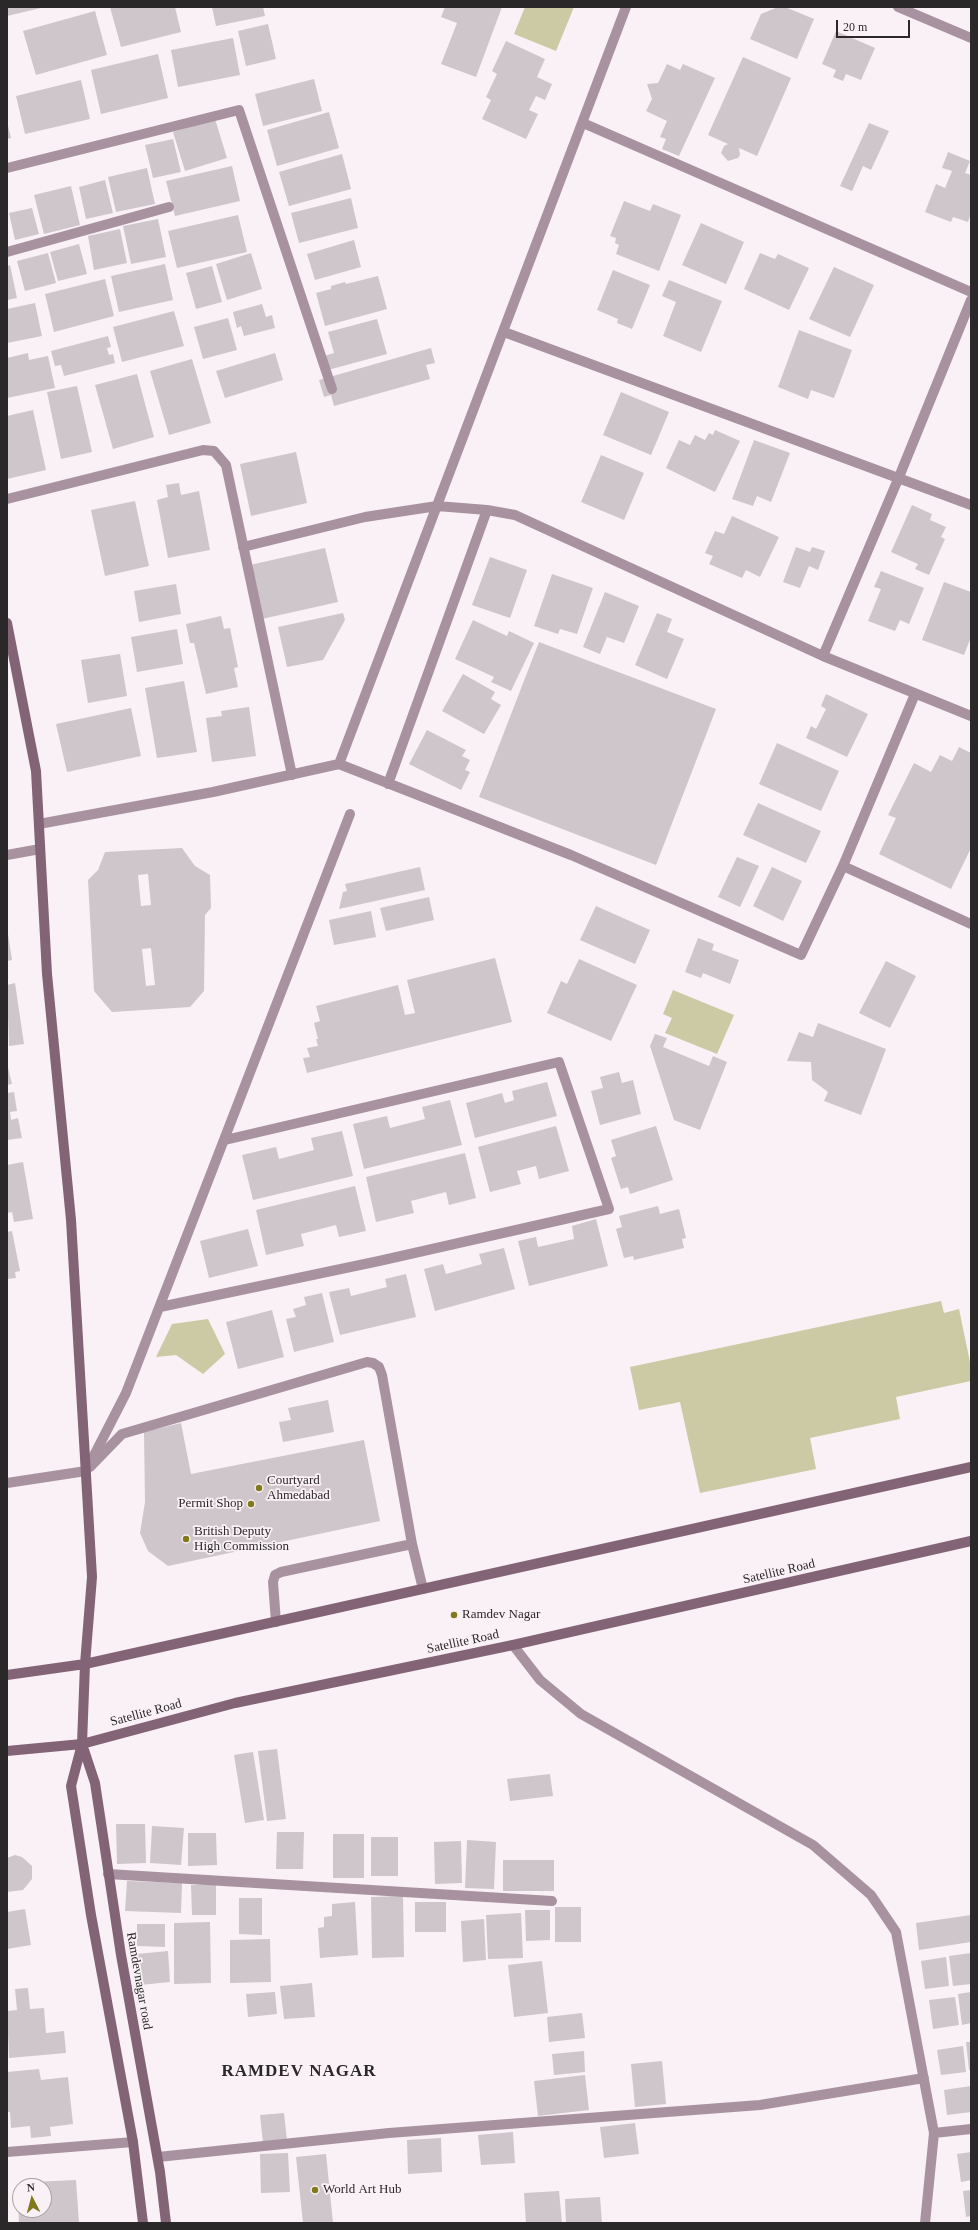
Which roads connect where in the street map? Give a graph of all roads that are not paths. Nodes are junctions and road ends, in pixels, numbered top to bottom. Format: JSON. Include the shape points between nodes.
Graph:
{"nodes":[{"id":1,"x":626,"y":7,"type":"edge"},
{"id":2,"x":898,"y":7,"type":"edge"},
{"id":3,"x":971,"y":38,"type":"edge"},
{"id":4,"x":583,"y":123,"type":"junction"},
{"id":5,"x":7,"y":168,"type":"edge"},
{"id":6,"x":169,"y":207,"type":"dead end"},
{"id":7,"x":7,"y":252,"type":"edge"},
{"id":8,"x":971,"y":292,"type":"edge"},
{"id":9,"x":971,"y":300,"type":"edge"},
{"id":10,"x":504,"y":332,"type":"junction"},
{"id":11,"x":332,"y":389,"type":"dead end"},
{"id":12,"x":899,"y":477,"type":"junction"},
{"id":13,"x":7,"y":499,"type":"edge"},
{"id":14,"x":437,"y":506,"type":"junction"},
{"id":15,"x":971,"y":506,"type":"edge"},
{"id":16,"x":487,"y":510,"type":"junction"},
{"id":17,"x":243,"y":547,"type":"junction"},
{"id":18,"x":7,"y":623,"type":"edge"},
{"id":19,"x":9,"y":648,"type":"edge"},
{"id":20,"x":823,"y":656,"type":"junction"},
{"id":21,"x":915,"y":694,"type":"junction"},
{"id":22,"x":971,"y":716,"type":"edge"},
{"id":23,"x":339,"y":764,"type":"junction"},
{"id":24,"x":292,"y":775,"type":"junction"},
{"id":25,"x":388,"y":784,"type":"junction"},
{"id":26,"x":350,"y":814,"type":"dead end"},
{"id":27,"x":39,"y":824,"type":"junction"},
{"id":28,"x":40,"y":849,"type":"junction"},
{"id":29,"x":7,"y":855,"type":"edge"},
{"id":30,"x":843,"y":866,"type":"junction"},
{"id":31,"x":971,"y":924,"type":"edge"},
{"id":32,"x":225,"y":1140,"type":"junction"},
{"id":33,"x":160,"y":1306,"type":"junction"},
{"id":34,"x":971,"y":1467,"type":"edge"},
{"id":35,"x":86,"y":1471,"type":"junction"},
{"id":36,"x":7,"y":1483,"type":"edge"},
{"id":37,"x":971,"y":1541,"type":"edge"},
{"id":38,"x":412,"y":1544,"type":"junction"},
{"id":39,"x":423,"y":1589,"type":"junction"},
{"id":40,"x":276,"y":1622,"type":"junction"},
{"id":41,"x":513,"y":1644,"type":"junction"},
{"id":42,"x":85,"y":1664,"type":"junction"},
{"id":43,"x":7,"y":1676,"type":"edge"},
{"id":44,"x":82,"y":1744,"type":"junction"},
{"id":45,"x":7,"y":1751,"type":"edge"},
{"id":46,"x":108,"y":1874,"type":"junction"},
{"id":47,"x":552,"y":1901,"type":"dead end"},
{"id":48,"x":924,"y":2078,"type":"junction"},
{"id":49,"x":971,"y":2128,"type":"edge"},
{"id":50,"x":934,"y":2133,"type":"junction"},
{"id":51,"x":133,"y":2142,"type":"junction"},
{"id":52,"x":7,"y":2152,"type":"edge"},
{"id":53,"x":158,"y":2157,"type":"junction"},
{"id":54,"x":143,"y":2223,"type":"edge"},
{"id":55,"x":166,"y":2223,"type":"edge"},
{"id":56,"x":925,"y":2223,"type":"edge"}],
"edges":[{"from":1,"to":4,"type":"street"},
{"from":2,"to":3,"type":"street"},
{"from":4,"to":8,"type":"street"},
{"from":4,"to":10,"type":"street"},
{"from":5,"to":11,"type":"street","via":[[239,110]]},
{"from":6,"to":7,"type":"street"},
{"from":9,"to":12,"type":"street"},
{"from":10,"to":12,"type":"street"},
{"from":10,"to":14,"type":"street"},
{"from":12,"to":15,"type":"street"},
{"from":12,"to":20,"type":"street"},
{"from":13,"to":17,"type":"street","via":[[203,450],[214,452],[226,465]]},
{"from":14,"to":16,"type":"street"},
{"from":14,"to":17,"type":"street","via":[[365,517]]},
{"from":14,"to":23,"type":"street"},
{"from":16,"to":20,"type":"street","via":[[515,515]]},
{"from":16,"to":25,"type":"street"},
{"from":17,"to":24,"type":"street"},
{"from":18,"to":19,"type":"street","name":"Ramdevnagar road"},
{"from":19,"to":27,"type":"street","name":"Ramdevnagar road","via":[[36,771]]},
{"from":20,"to":21,"type":"street"},
{"from":21,"to":22,"type":"street"},
{"from":21,"to":30,"type":"street"},
{"from":23,"to":24,"type":"street"},
{"from":23,"to":25,"type":"street"},
{"from":24,"to":27,"type":"street"},
{"from":25,"to":30,"type":"street","via":[[571,855],[801,956]]},
{"from":26,"to":32,"type":"street"},
{"from":27,"to":28,"type":"street","name":"Ramdevnagar road"},
{"from":28,"to":29,"type":"street"},
{"from":28,"to":35,"type":"street","name":"Ramdevnagar road","via":[[47,974],[71,1220]]},
{"from":30,"to":31,"type":"street"},
{"from":32,"to":33,"type":"street"},
{"from":32,"to":33,"type":"street","via":[[559,1062],[609,1209],[379,1261]]},
{"from":33,"to":35,"type":"street","via":[[126,1393]]},
{"from":34,"to":39,"type":"street"},
{"from":35,"to":36,"type":"street"},
{"from":35,"to":38,"type":"street","via":[[122,1434],[367,1362],[373,1363],[379,1367],[382,1375]]},
{"from":35,"to":42,"type":"street","name":"Ramdevnagar road","via":[[92,1577]]},
{"from":37,"to":41,"type":"street","name":"Satellite Road"},
{"from":38,"to":39,"type":"street"},
{"from":38,"to":40,"type":"street","via":[[275,1575],[273,1582]]},
{"from":39,"to":40,"type":"street"},
{"from":40,"to":42,"type":"street"},
{"from":41,"to":44,"type":"street","name":"Satellite Road","via":[[234,1703]]},
{"from":41,"to":48,"type":"street","via":[[540,1680],[581,1714],[813,1845],[871,1895],[896,1932]]},
{"from":42,"to":43,"type":"street"},
{"from":42,"to":44,"type":"street","name":"Ramdevnagar road"},
{"from":44,"to":45,"type":"street","name":"Satellite Road"},
{"from":44,"to":46,"type":"street","name":"Ramdevnagar road","via":[[95,1783]]},
{"from":44,"to":51,"type":"street","name":"Ramdevnagar road","via":[[71,1786],[89,1907]]},
{"from":46,"to":47,"type":"street"},
{"from":46,"to":53,"type":"street","name":"Ramdevnagar road"},
{"from":48,"to":50,"type":"street"},
{"from":48,"to":53,"type":"street","via":[[760,2105],[390,2133]]},
{"from":49,"to":50,"type":"street"},
{"from":50,"to":56,"type":"street"},
{"from":51,"to":52,"type":"street"},
{"from":51,"to":54,"type":"street","name":"Ramdevnagar road"},
{"from":53,"to":55,"type":"street","name":"Ramdevnagar road"}]}
